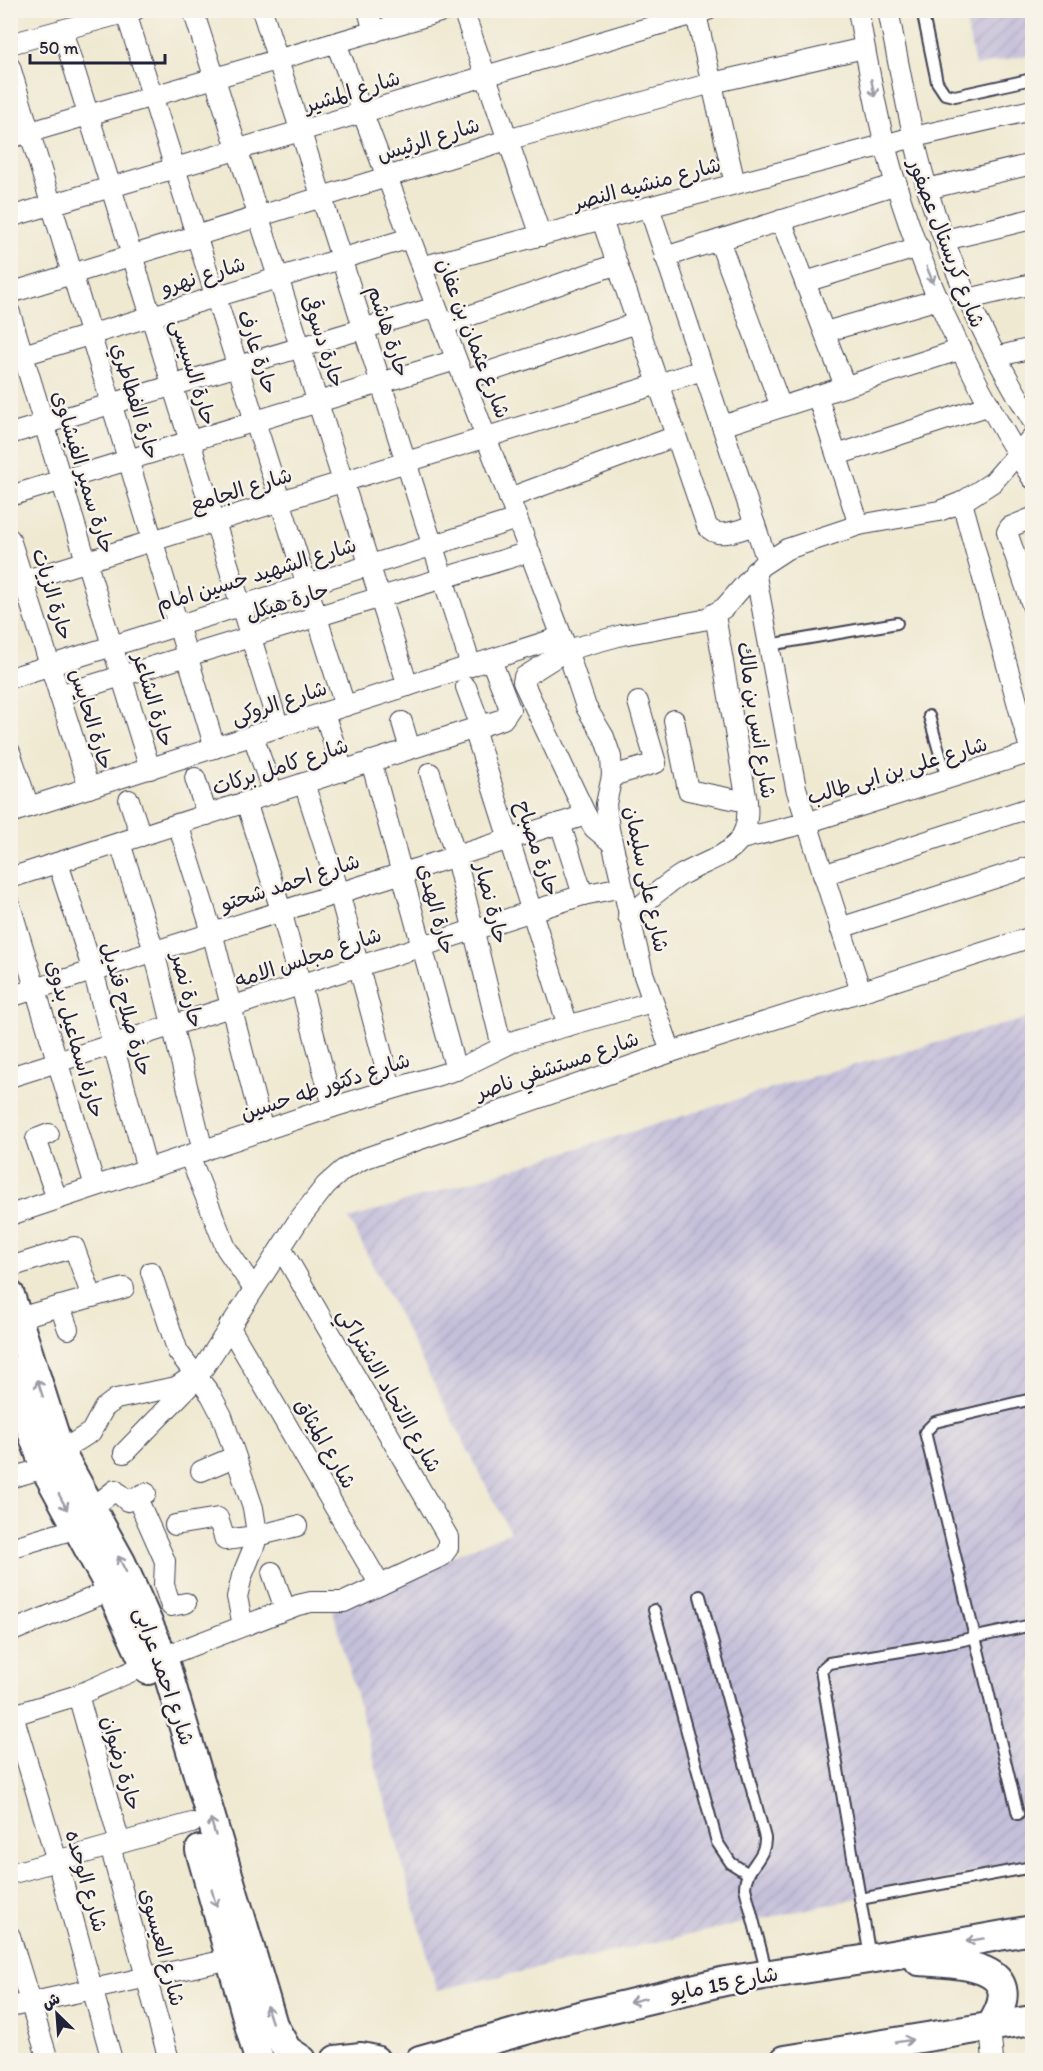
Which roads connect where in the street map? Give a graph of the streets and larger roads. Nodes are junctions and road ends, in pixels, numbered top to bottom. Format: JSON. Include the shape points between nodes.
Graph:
{"nodes":[{"id":1,"x":193,"y":10,"type":"edge"},
{"id":2,"x":262,"y":10,"type":"edge"},
{"id":3,"x":368,"y":10,"type":"edge"},
{"id":4,"x":858,"y":10,"type":"edge"},
{"id":5,"x":888,"y":10,"type":"edge"},
{"id":6,"x":449,"y":11,"type":"edge"},
{"id":7,"x":130,"y":12,"type":"edge"},
{"id":8,"x":700,"y":12,"type":"edge"},
{"id":9,"x":67,"y":23,"type":"edge"},
{"id":10,"x":374,"y":32,"type":"junction"},
{"id":11,"x":336,"y":43,"type":"junction"},
{"id":12,"x":10,"y":44,"type":"edge"},
{"id":13,"x":864,"y":48,"type":"junction"},
{"id":14,"x":278,"y":60,"type":"junction"},
{"id":15,"x":10,"y":67,"type":"edge"},
{"id":16,"x":485,"y":75,"type":"junction"},
{"id":17,"x":215,"y":78,"type":"junction"},
{"id":18,"x":712,"y":82,"type":"junction"},
{"id":19,"x":152,"y":97,"type":"junction"},
{"id":20,"x":1032,"y":110,"type":"edge"},
{"id":21,"x":363,"y":114,"type":"junction"},
{"id":22,"x":89,"y":115,"type":"junction"},
{"id":23,"x":30,"y":132,"type":"junction"},
{"id":24,"x":301,"y":132,"type":"junction"},
{"id":25,"x":914,"y":137,"type":"junction"},
{"id":26,"x":10,"y":138,"type":"edge"},
{"id":27,"x":507,"y":140,"type":"junction"},
{"id":28,"x":885,"y":145,"type":"junction"},
{"id":29,"x":238,"y":151,"type":"junction"},
{"id":30,"x":1032,"y":164,"type":"edge"},
{"id":31,"x":175,"y":169,"type":"junction"},
{"id":32,"x":387,"y":177,"type":"junction"},
{"id":33,"x":735,"y":184,"type":"junction"},
{"id":34,"x":897,"y":184,"type":"junction"},
{"id":35,"x":111,"y":188,"type":"junction"},
{"id":36,"x":927,"y":189,"type":"junction"},
{"id":37,"x":322,"y":198,"type":"junction"},
{"id":38,"x":52,"y":205,"type":"junction"},
{"id":39,"x":649,"y":207,"type":"junction"},
{"id":40,"x":10,"y":217,"type":"edge"},
{"id":41,"x":259,"y":217,"type":"junction"},
{"id":42,"x":1032,"y":219,"type":"edge"},
{"id":43,"x":602,"y":220,"type":"junction"},
{"id":44,"x":781,"y":220,"type":"junction"},
{"id":45,"x":196,"y":236,"type":"junction"},
{"id":46,"x":541,"y":236,"type":"junction"},
{"id":47,"x":410,"y":238,"type":"junction"},
{"id":48,"x":719,"y":240,"type":"junction"},
{"id":49,"x":945,"y":240,"type":"junction"},
{"id":50,"x":919,"y":247,"type":"junction"},
{"id":51,"x":132,"y":256,"type":"junction"},
{"id":52,"x":665,"y":257,"type":"junction"},
{"id":53,"x":341,"y":259,"type":"junction"},
{"id":54,"x":617,"y":264,"type":"junction"},
{"id":55,"x":421,"y":267,"type":"junction"},
{"id":56,"x":73,"y":274,"type":"junction"},
{"id":57,"x":279,"y":278,"type":"junction"},
{"id":58,"x":805,"y":282,"type":"junction"},
{"id":59,"x":1032,"y":284,"type":"edge"},
{"id":60,"x":10,"y":292,"type":"edge"},
{"id":61,"x":216,"y":297,"type":"junction"},
{"id":62,"x":939,"y":299,"type":"junction"},
{"id":63,"x":968,"y":300,"type":"junction"},
{"id":64,"x":10,"y":313,"type":"edge"},
{"id":65,"x":151,"y":316,"type":"junction"},
{"id":66,"x":440,"y":316,"type":"junction"},
{"id":67,"x":637,"y":322,"type":"junction"},
{"id":68,"x":363,"y":329,"type":"junction"},
{"id":69,"x":825,"y":332,"type":"junction"},
{"id":70,"x":91,"y":334,"type":"junction"},
{"id":71,"x":301,"y":347,"type":"junction"},
{"id":72,"x":1032,"y":348,"type":"edge"},
{"id":73,"x":962,"y":349,"type":"junction"},
{"id":74,"x":17,"y":357,"type":"edge"},
{"id":75,"x":996,"y":357,"type":"junction"},
{"id":76,"x":456,"y":360,"type":"junction"},
{"id":77,"x":238,"y":366,"type":"junction"},
{"id":78,"x":703,"y":370,"type":"junction"},
{"id":79,"x":464,"y":380,"type":"junction"},
{"id":80,"x":381,"y":383,"type":"junction"},
{"id":81,"x":658,"y":384,"type":"junction"},
{"id":82,"x":173,"y":386,"type":"junction"},
{"id":83,"x":845,"y":386,"type":"junction"},
{"id":84,"x":817,"y":395,"type":"junction"},
{"id":85,"x":318,"y":402,"type":"junction"},
{"id":86,"x":112,"y":404,"type":"junction"},
{"id":87,"x":990,"y":405,"type":"junction"},
{"id":88,"x":781,"y":407,"type":"junction"},
{"id":89,"x":1032,"y":420,"type":"edge"},
{"id":90,"x":255,"y":421,"type":"junction"},
{"id":91,"x":44,"y":424,"type":"junction"},
{"id":92,"x":722,"y":426,"type":"junction"},
{"id":93,"x":10,"y":434,"type":"edge"},
{"id":94,"x":676,"y":436,"type":"junction"},
{"id":95,"x":1032,"y":437,"type":"edge"},
{"id":96,"x":486,"y":439,"type":"junction"},
{"id":97,"x":190,"y":441,"type":"junction"},
{"id":98,"x":837,"y":455,"type":"junction"},
{"id":99,"x":1018,"y":456,"type":"junction"},
{"id":100,"x":129,"y":460,"type":"junction"},
{"id":101,"x":406,"y":463,"type":"junction"},
{"id":102,"x":1032,"y":478,"type":"edge"},
{"id":103,"x":62,"y":480,"type":"junction"},
{"id":104,"x":344,"y":483,"type":"junction"},
{"id":105,"x":10,"y":496,"type":"edge"},
{"id":106,"x":509,"y":498,"type":"junction"},
{"id":107,"x":280,"y":502,"type":"junction"},
{"id":108,"x":962,"y":502,"type":"junction"},
{"id":109,"x":1032,"y":518,"type":"edge"},
{"id":110,"x":517,"y":519,"type":"junction"},
{"id":111,"x":215,"y":522,"type":"junction"},
{"id":112,"x":754,"y":525,"type":"junction"},
{"id":113,"x":860,"y":525,"type":"junction"},
{"id":114,"x":10,"y":539,"type":"edge"},
{"id":115,"x":153,"y":541,"type":"junction"},
{"id":116,"x":432,"y":545,"type":"junction"},
{"id":117,"x":529,"y":552,"type":"junction"},
{"id":118,"x":86,"y":561,"type":"junction"},
{"id":119,"x":370,"y":564,"type":"junction"},
{"id":120,"x":761,"y":566,"type":"junction"},
{"id":121,"x":443,"y":578,"type":"junction"},
{"id":122,"x":17,"y":583,"type":"edge"},
{"id":123,"x":307,"y":584,"type":"junction"},
{"id":124,"x":380,"y":597,"type":"junction"},
{"id":125,"x":240,"y":604,"type":"junction"},
{"id":126,"x":1032,"y":604,"type":"edge"},
{"id":127,"x":715,"y":615,"type":"junction"},
{"id":128,"x":317,"y":617,"type":"junction"},
{"id":129,"x":178,"y":624,"type":"junction"},
{"id":130,"x":251,"y":637,"type":"junction"},
{"id":131,"x":564,"y":643,"type":"junction"},
{"id":132,"x":112,"y":645,"type":"junction"},
{"id":133,"x":188,"y":656,"type":"junction"},
{"id":134,"x":491,"y":660,"type":"junction"},
{"id":135,"x":50,"y":664,"type":"junction"},
{"id":136,"x":471,"y":666,"type":"junction"},
{"id":137,"x":122,"y":677,"type":"junction"},
{"id":138,"x":10,"y":678,"type":"edge"},
{"id":139,"x":408,"y":686,"type":"junction"},
{"id":140,"x":466,"y":687,"type":"dead end"},
{"id":141,"x":59,"y":695,"type":"junction"},
{"id":142,"x":638,"y":702,"type":"dead end"},
{"id":143,"x":1025,"y":704,"type":"edge"},
{"id":144,"x":345,"y":706,"type":"junction"},
{"id":145,"x":324,"y":713,"type":"junction"},
{"id":146,"x":674,"y":720,"type":"dead end"},
{"id":147,"x":402,"y":722,"type":"dead end"},
{"id":148,"x":478,"y":727,"type":"junction"},
{"id":149,"x":279,"y":728,"type":"junction"},
{"id":150,"x":253,"y":736,"type":"junction"},
{"id":151,"x":215,"y":748,"type":"junction"},
{"id":152,"x":410,"y":749,"type":"junction"},
{"id":153,"x":10,"y":752,"type":"edge"},
{"id":154,"x":1032,"y":754,"type":"edge"},
{"id":155,"x":371,"y":761,"type":"junction"},
{"id":156,"x":150,"y":769,"type":"junction"},
{"id":157,"x":343,"y":771,"type":"junction"},
{"id":158,"x":430,"y":773,"type":"dead end"},
{"id":159,"x":612,"y":776,"type":"junction"},
{"id":160,"x":195,"y":778,"type":"dead end"},
{"id":161,"x":304,"y":783,"type":"junction"},
{"id":162,"x":89,"y":788,"type":"junction"},
{"id":163,"x":273,"y":794,"type":"junction"},
{"id":164,"x":129,"y":800,"type":"dead end"},
{"id":165,"x":246,"y":802,"type":"junction"},
{"id":166,"x":747,"y":802,"type":"junction"},
{"id":167,"x":1032,"y":807,"type":"edge"},
{"id":168,"x":20,"y":810,"type":"edge"},
{"id":169,"x":207,"y":814,"type":"junction"},
{"id":170,"x":586,"y":815,"type":"junction"},
{"id":171,"x":560,"y":823,"type":"junction"},
{"id":172,"x":806,"y":823,"type":"junction"},
{"id":173,"x":178,"y":824,"type":"junction"},
{"id":174,"x":141,"y":836,"type":"junction"},
{"id":175,"x":510,"y":838,"type":"junction"},
{"id":176,"x":741,"y":838,"type":"junction"},
{"id":177,"x":120,"y":843,"type":"junction"},
{"id":178,"x":612,"y":843,"type":"junction"},
{"id":179,"x":455,"y":854,"type":"junction"},
{"id":180,"x":58,"y":863,"type":"junction"},
{"id":181,"x":1032,"y":866,"type":"edge"},
{"id":182,"x":402,"y":871,"type":"junction"},
{"id":183,"x":823,"y":875,"type":"junction"},
{"id":184,"x":10,"y":878,"type":"edge"},
{"id":185,"x":622,"y":887,"type":"junction"},
{"id":186,"x":339,"y":892,"type":"junction"},
{"id":187,"x":583,"y":895,"type":"junction"},
{"id":188,"x":10,"y":905,"type":"edge"},
{"id":189,"x":281,"y":910,"type":"junction"},
{"id":190,"x":533,"y":911,"type":"junction"},
{"id":191,"x":628,"y":916,"type":"junction"},
{"id":192,"x":840,"y":927,"type":"junction"},
{"id":193,"x":475,"y":929,"type":"junction"},
{"id":194,"x":212,"y":932,"type":"junction"},
{"id":195,"x":1032,"y":937,"type":"edge"},
{"id":196,"x":422,"y":946,"type":"junction"},
{"id":197,"x":154,"y":951,"type":"junction"},
{"id":198,"x":359,"y":966,"type":"junction"},
{"id":199,"x":93,"y":971,"type":"junction"},
{"id":200,"x":301,"y":985,"type":"junction"},
{"id":201,"x":37,"y":988,"type":"junction"},
{"id":202,"x":861,"y":992,"type":"junction"},
{"id":203,"x":10,"y":997,"type":"edge"},
{"id":204,"x":652,"y":1002,"type":"junction"},
{"id":205,"x":231,"y":1007,"type":"junction"},
{"id":206,"x":172,"y":1026,"type":"junction"},
{"id":207,"x":568,"y":1026,"type":"junction"},
{"id":208,"x":112,"y":1044,"type":"junction"},
{"id":209,"x":502,"y":1047,"type":"junction"},
{"id":210,"x":671,"y":1052,"type":"junction"},
{"id":211,"x":58,"y":1062,"type":"junction"},
{"id":212,"x":456,"y":1070,"type":"junction"},
{"id":213,"x":10,"y":1077,"type":"edge"},
{"id":214,"x":391,"y":1088,"type":"junction"},
{"id":215,"x":333,"y":1107,"type":"junction"},
{"id":216,"x":263,"y":1131,"type":"junction"},
{"id":217,"x":49,"y":1134,"type":"dead end"},
{"id":218,"x":196,"y":1153,"type":"junction"},
{"id":219,"x":147,"y":1169,"type":"junction"},
{"id":220,"x":95,"y":1186,"type":"junction"},
{"id":221,"x":57,"y":1199,"type":"junction"},
{"id":222,"x":10,"y":1215,"type":"edge"},
{"id":223,"x":281,"y":1248,"type":"junction"},
{"id":224,"x":10,"y":1268,"type":"edge"},
{"id":225,"x":151,"y":1272,"type":"dead end"},
{"id":226,"x":124,"y":1288,"type":"dead end"},
{"id":227,"x":254,"y":1289,"type":"junction"},
{"id":228,"x":92,"y":1297,"type":"junction"},
{"id":229,"x":60,"y":1306,"type":"junction"},
{"id":230,"x":14,"y":1307,"type":"edge"},
{"id":231,"x":229,"y":1326,"type":"junction"},
{"id":232,"x":68,"y":1329,"type":"dead end"},
{"id":233,"x":10,"y":1370,"type":"edge"},
{"id":234,"x":195,"y":1376,"type":"junction"},
{"id":235,"x":16,"y":1403,"type":"edge"},
{"id":236,"x":124,"y":1453,"type":"dead end"},
{"id":237,"x":234,"y":1456,"type":"junction"},
{"id":238,"x":53,"y":1460,"type":"junction"},
{"id":239,"x":201,"y":1471,"type":"dead end"},
{"id":240,"x":10,"y":1478,"type":"edge"},
{"id":241,"x":85,"y":1518,"type":"junction"},
{"id":242,"x":175,"y":1525,"type":"dead end"},
{"id":243,"x":297,"y":1526,"type":"dead end"},
{"id":244,"x":256,"y":1536,"type":"junction"},
{"id":245,"x":10,"y":1548,"type":"edge"},
{"id":246,"x":272,"y":1572,"type":"dead end"},
{"id":247,"x":380,"y":1585,"type":"junction"},
{"id":248,"x":111,"y":1590,"type":"junction"},
{"id":249,"x":152,"y":1594,"type":"junction"},
{"id":250,"x":186,"y":1603,"type":"dead end"},
{"id":251,"x":285,"y":1610,"type":"junction"},
{"id":252,"x":243,"y":1625,"type":"junction"},
{"id":253,"x":10,"y":1632,"type":"edge"},
{"id":254,"x":155,"y":1661,"type":"junction"},
{"id":255,"x":78,"y":1695,"type":"junction"},
{"id":256,"x":12,"y":1715,"type":"edge"},
{"id":257,"x":192,"y":1822,"type":"junction"},
{"id":258,"x":115,"y":1844,"type":"junction"},
{"id":259,"x":57,"y":1861,"type":"junction"},
{"id":260,"x":10,"y":1874,"type":"edge"},
{"id":261,"x":1032,"y":1930,"type":"edge"},
{"id":262,"x":10,"y":1936,"type":"edge"},
{"id":263,"x":231,"y":1959,"type":"junction"},
{"id":264,"x":873,"y":1959,"type":"junction"},
{"id":265,"x":146,"y":1977,"type":"junction"},
{"id":266,"x":93,"y":1989,"type":"junction"},
{"id":267,"x":31,"y":2002,"type":"junction"},
{"id":268,"x":10,"y":2007,"type":"edge"},
{"id":269,"x":1032,"y":2020,"type":"edge"},
{"id":270,"x":990,"y":2027,"type":"junction"},
{"id":271,"x":799,"y":2059,"type":"edge"},
{"id":272,"x":48,"y":2061,"type":"edge"},
{"id":273,"x":112,"y":2061,"type":"edge"},
{"id":274,"x":169,"y":2061,"type":"edge"},
{"id":275,"x":259,"y":2061,"type":"edge"},
{"id":276,"x":302,"y":2061,"type":"edge"},
{"id":277,"x":336,"y":2061,"type":"edge"},
{"id":278,"x":375,"y":2061,"type":"edge"},
{"id":279,"x":420,"y":2061,"type":"edge"},
{"id":280,"x":993,"y":2061,"type":"edge"}],
"edges":[{"from":1,"to":17,"type":"street","name":"حارة دسوقى"},
{"from":2,"to":14,"type":"street","name":"حارة هاشم"},
{"from":3,"to":10,"type":"street"},
{"from":4,"to":13,"type":"street","name":"شارع كريستال عصفور"},
{"from":5,"to":25,"type":"street","name":"شارع كريستال عصفور"},
{"from":6,"to":10,"type":"street"},
{"from":6,"to":16,"type":"street"},
{"from":7,"to":9,"type":"street"},
{"from":7,"to":19,"type":"street","name":"حارة عارف"},
{"from":8,"to":16,"type":"street","name":"شارع المشير"},
{"from":8,"to":18,"type":"street"},
{"from":9,"to":12,"type":"street"},
{"from":9,"to":22,"type":"street","name":"حارة السيسى"},
{"from":10,"to":11,"type":"street"},
{"from":11,"to":14,"type":"street"},
{"from":11,"to":21,"type":"street","name":"شارع عثمان بن عفان"},
{"from":13,"to":18,"type":"street","name":"شارع الرئيس"},
{"from":13,"to":28,"type":"street","name":"شارع كريستال عصفور","one_way":true},
{"from":14,"to":17,"type":"street"},
{"from":14,"to":24,"type":"street","name":"حارة هاشم"},
{"from":15,"to":23,"type":"street","name":"حارة الفطاطري"},
{"from":16,"to":21,"type":"street","name":"شارع المشير"},
{"from":16,"to":27,"type":"street"},
{"from":17,"to":19,"type":"street"},
{"from":17,"to":29,"type":"street","name":"حارة دسوقى"},
{"from":18,"to":27,"type":"street","name":"شارع الرئيس"},
{"from":18,"to":33,"type":"street"},
{"from":19,"to":22,"type":"street"},
{"from":19,"to":31,"type":"street","name":"حارة عارف"},
{"from":20,"to":25,"type":"street","name":"شارع منشيه النصر"},
{"from":21,"to":24,"type":"street","name":"شارع المشير"},
{"from":21,"to":32,"type":"street","name":"شارع عثمان بن عفان"},
{"from":22,"to":23,"type":"street"},
{"from":22,"to":35,"type":"street","name":"حارة السيسى"},
{"from":23,"to":26,"type":"street"},
{"from":23,"to":38,"type":"street","name":"حارة الفطاطري"},
{"from":24,"to":29,"type":"street","name":"شارع المشير"},
{"from":24,"to":37,"type":"street","name":"حارة هاشم"},
{"from":25,"to":28,"type":"street","name":"شارع منشيه النصر"},
{"from":25,"to":36,"type":"street","name":"شارع كريستال عصفور"},
{"from":27,"to":32,"type":"street","name":"شارع الرئيس"},
{"from":27,"to":46,"type":"street"},
{"from":28,"to":33,"type":"street","name":"شارع منشيه النصر"},
{"from":28,"to":34,"type":"street","name":"شارع كريستال عصفور"},
{"from":29,"to":31,"type":"street","name":"شارع المشير"},
{"from":29,"to":41,"type":"street","name":"حارة دسوقى"},
{"from":30,"to":36,"type":"street"},
{"from":31,"to":35,"type":"street","name":"شارع المشير"},
{"from":31,"to":45,"type":"street","name":"حارة عارف"},
{"from":32,"to":37,"type":"street","name":"شارع الرئيس"},
{"from":32,"to":47,"type":"street","name":"شارع عثمان بن عفان"},
{"from":33,"to":39,"type":"street","name":"شارع منشيه النصر"},
{"from":34,"to":44,"type":"street"},
{"from":34,"to":50,"type":"street","name":"شارع كريستال عصفور"},
{"from":35,"to":38,"type":"street","name":"شارع المشير"},
{"from":35,"to":51,"type":"street","name":"حارة السيسى"},
{"from":36,"to":49,"type":"street","name":"شارع كريستال عصفور"},
{"from":37,"to":41,"type":"street","name":"شارع الرئيس"},
{"from":37,"to":53,"type":"street","name":"حارة هاشم"},
{"from":38,"to":40,"type":"street","name":"شارع المشير"},
{"from":38,"to":56,"type":"street","name":"حارة الفطاطري"},
{"from":39,"to":43,"type":"street","name":"شارع منشيه النصر"},
{"from":39,"to":52,"type":"street"},
{"from":41,"to":45,"type":"street","name":"شارع الرئيس"},
{"from":41,"to":57,"type":"street","name":"حارة دسوقى"},
{"from":42,"to":49,"type":"street"},
{"from":43,"to":46,"type":"street","name":"شارع منشيه النصر"},
{"from":43,"to":54,"type":"street"},
{"from":44,"to":48,"type":"street"},
{"from":44,"to":58,"type":"street"},
{"from":45,"to":51,"type":"street","name":"شارع الرئيس"},
{"from":45,"to":61,"type":"street","name":"حارة عارف"},
{"from":46,"to":55,"type":"street","name":"شارع منشيه النصر"},
{"from":47,"to":53,"type":"street","name":"شارع نهرو"},
{"from":47,"to":55,"type":"street","name":"شارع عثمان بن عفان"},
{"from":48,"to":52,"type":"street"},
{"from":48,"to":88,"type":"street"},
{"from":49,"to":63,"type":"street","name":"شارع كريستال عصفور"},
{"from":50,"to":58,"type":"street"},
{"from":50,"to":62,"type":"street","name":"شارع كريستال عصفور","one_way":true},
{"from":51,"to":56,"type":"street","name":"شارع الرئيس"},
{"from":51,"to":65,"type":"street","name":"حارة السيسى"},
{"from":52,"to":78,"type":"street"},
{"from":53,"to":57,"type":"street","name":"شارع نهرو"},
{"from":53,"to":68,"type":"street","name":"حارة هاشم"},
{"from":54,"to":66,"type":"street"},
{"from":54,"to":67,"type":"street"},
{"from":55,"to":66,"type":"street","name":"شارع عثمان بن عفان"},
{"from":56,"to":60,"type":"street","name":"شارع الرئيس"},
{"from":56,"to":70,"type":"street","name":"حارة الفطاطري"},
{"from":57,"to":61,"type":"street","name":"شارع نهرو"},
{"from":57,"to":71,"type":"street","name":"حارة دسوقى"},
{"from":58,"to":69,"type":"street"},
{"from":59,"to":63,"type":"street"},
{"from":61,"to":65,"type":"street","name":"شارع نهرو"},
{"from":61,"to":77,"type":"street","name":"حارة عارف"},
{"from":62,"to":69,"type":"street"},
{"from":62,"to":73,"type":"street","name":"شارع كريستال عصفور"},
{"from":63,"to":75,"type":"street","name":"شارع كريستال عصفور"},
{"from":64,"to":74,"type":"street","name":"حارة سمير الفيشاوى"},
{"from":65,"to":70,"type":"street","name":"شارع نهرو"},
{"from":65,"to":82,"type":"street","name":"حارة السيسى"},
{"from":66,"to":68,"type":"street"},
{"from":66,"to":76,"type":"street","name":"شارع عثمان بن عفان"},
{"from":67,"to":79,"type":"street"},
{"from":67,"to":81,"type":"street"},
{"from":68,"to":71,"type":"street"},
{"from":68,"to":80,"type":"street","name":"حارة هاشم"},
{"from":69,"to":83,"type":"street"},
{"from":70,"to":74,"type":"street","name":"شارع نهرو"},
{"from":70,"to":86,"type":"street","name":"حارة الفطاطري"},
{"from":71,"to":77,"type":"street"},
{"from":71,"to":85,"type":"street","name":"حارة دسوقى"},
{"from":72,"to":75,"type":"street"},
{"from":73,"to":83,"type":"street"},
{"from":73,"to":87,"type":"street","name":"شارع كريستال عصفور"},
{"from":74,"to":91,"type":"street","name":"حارة سمير الفيشاوى"},
{"from":75,"to":89,"type":"street","name":"شارع كريستال عصفور"},
{"from":76,"to":79,"type":"street","name":"شارع عثمان بن عفان"},
{"from":76,"to":80,"type":"street"},
{"from":77,"to":82,"type":"street"},
{"from":77,"to":90,"type":"street","name":"حارة عارف"},
{"from":78,"to":81,"type":"street","name":"شارع الجامع"},
{"from":78,"to":92,"type":"street"},
{"from":79,"to":96,"type":"street","name":"شارع عثمان بن عفان"},
{"from":80,"to":85,"type":"street"},
{"from":80,"to":101,"type":"street","name":"حارة هاشم"},
{"from":81,"to":94,"type":"street"},
{"from":81,"to":96,"type":"street","name":"شارع الجامع"},
{"from":82,"to":86,"type":"street"},
{"from":82,"to":97,"type":"street","name":"حارة السيسى"},
{"from":83,"to":84,"type":"street"},
{"from":84,"to":88,"type":"street"},
{"from":84,"to":98,"type":"street"},
{"from":85,"to":90,"type":"street"},
{"from":85,"to":104,"type":"street","name":"حارة دسوقى"},
{"from":86,"to":91,"type":"street"},
{"from":86,"to":100,"type":"street","name":"حارة الفطاطري"},
{"from":87,"to":98,"type":"street"},
{"from":87,"to":99,"type":"street","name":"شارع كريستال عصفور"},
{"from":88,"to":92,"type":"street"},
{"from":90,"to":97,"type":"street"},
{"from":90,"to":107,"type":"street","name":"حارة عارف"},
{"from":91,"to":93,"type":"street"},
{"from":91,"to":103,"type":"street","name":"حارة سمير الفيشاوى"},
{"from":92,"to":112,"type":"street"},
{"from":94,"to":106,"type":"street"},
{"from":94,"to":112,"type":"street","via":[[709,530],[722,534]]},
{"from":95,"to":99,"type":"street"},
{"from":96,"to":101,"type":"street","name":"شارع الجامع"},
{"from":96,"to":106,"type":"street","name":"شارع عثمان بن عفان"},
{"from":97,"to":100,"type":"street"},
{"from":97,"to":111,"type":"street","name":"حارة السيسى"},
{"from":98,"to":113,"type":"street"},
{"from":99,"to":102,"type":"street","name":"شارع كريستال عصفور"},
{"from":99,"to":108,"type":"street","via":[[993,482]]},
{"from":100,"to":103,"type":"street"},
{"from":100,"to":115,"type":"street","name":"حارة الفطاطري"},
{"from":101,"to":104,"type":"street","name":"شارع الجامع"},
{"from":101,"to":116,"type":"street","name":"حارة هاشم"},
{"from":103,"to":105,"type":"street"},
{"from":103,"to":118,"type":"street","name":"حارة سمير الفيشاوى"},
{"from":104,"to":107,"type":"street","name":"شارع الجامع"},
{"from":104,"to":119,"type":"street","name":"حارة دسوقى"},
{"from":106,"to":110,"type":"street","name":"شارع عثمان بن عفان"},
{"from":107,"to":111,"type":"street","name":"شارع الجامع"},
{"from":107,"to":123,"type":"street","name":"حارة عارف"},
{"from":108,"to":113,"type":"street","via":[[939,511]]},
{"from":108,"to":143,"type":"street"},
{"from":109,"to":126,"type":"street","via":[[1007,532]]},
{"from":110,"to":116,"type":"street","name":"شارع الشهيد حسين امام"},
{"from":110,"to":117,"type":"street","name":"شارع عثمان بن عفان"},
{"from":111,"to":115,"type":"street","name":"شارع الجامع"},
{"from":111,"to":125,"type":"street","name":"حارة السيسى"},
{"from":112,"to":120,"type":"street"},
{"from":113,"to":120,"type":"street","via":[[787,549]]},
{"from":114,"to":122,"type":"street","name":"حارة الزيات"},
{"from":115,"to":118,"type":"street","name":"شارع الجامع"},
{"from":115,"to":129,"type":"street","name":"حارة الفطاطري"},
{"from":116,"to":119,"type":"street","name":"شارع الشهيد حسين امام"},
{"from":116,"to":121,"type":"street","name":"حارة هاشم"},
{"from":117,"to":121,"type":"street","name":"حارة هيكل"},
{"from":117,"to":131,"type":"street","name":"شارع عثمان بن عفان"},
{"from":118,"to":122,"type":"street","name":"شارع الجامع"},
{"from":118,"to":132,"type":"street","name":"حارة سمير الفيشاوى"},
{"from":119,"to":123,"type":"street","name":"شارع الشهيد حسين امام"},
{"from":119,"to":124,"type":"street","name":"حارة دسوقى"},
{"from":120,"to":127,"type":"street"},
{"from":120,"to":172,"type":"street","via":[[769,645],[794,782]]},
{"from":121,"to":124,"type":"street","name":"حارة هيكل"},
{"from":121,"to":136,"type":"street","name":"حارة هاشم"},
{"from":122,"to":135,"type":"street","name":"حارة الزيات"},
{"from":123,"to":125,"type":"street","name":"شارع الشهيد حسين امام"},
{"from":123,"to":128,"type":"street","name":"حارة عارف"},
{"from":124,"to":128,"type":"street","name":"حارة هيكل"},
{"from":124,"to":139,"type":"street","name":"حارة دسوقى"},
{"from":125,"to":129,"type":"street","name":"شارع الشهيد حسين امام"},
{"from":125,"to":130,"type":"street","name":"حارة السيسى"},
{"from":127,"to":131,"type":"street","via":[[691,624]]},
{"from":127,"to":166,"type":"street","name":"شارع انس بن مالك"},
{"from":128,"to":130,"type":"street","name":"حارة هيكل"},
{"from":128,"to":144,"type":"street","name":"حارة عارف"},
{"from":129,"to":132,"type":"street","name":"شارع الشهيد حسين امام"},
{"from":129,"to":133,"type":"street","name":"حارة الفطاطري"},
{"from":130,"to":133,"type":"street","name":"حارة هيكل"},
{"from":130,"to":149,"type":"street","name":"حارة السيسى"},
{"from":131,"to":134,"type":"street","name":"شارع الروكى"},
{"from":131,"to":159,"type":"street","name":"شارع على سليمان","via":[[586,707],[609,747]]},
{"from":131,"to":170,"type":"street","via":[[522,680]]},
{"from":132,"to":135,"type":"street","name":"شارع الشهيد حسين امام"},
{"from":132,"to":137,"type":"street","name":"حارة الشاعر"},
{"from":133,"to":137,"type":"street","name":"حارة هيكل"},
{"from":133,"to":151,"type":"street","name":"حارة الفطاطري"},
{"from":134,"to":136,"type":"street","name":"شارع الروكى"},
{"from":134,"to":148,"type":"street","name":"شارع كامل بركات","via":[[509,711],[503,719]]},
{"from":135,"to":138,"type":"street","name":"شارع الشهيد حسين امام"},
{"from":135,"to":141,"type":"street","name":"حارة الحايس"},
{"from":136,"to":139,"type":"street","name":"شارع الروكى"},
{"from":137,"to":141,"type":"street","name":"حارة هيكل"},
{"from":137,"to":156,"type":"street","name":"حارة الشاعر"},
{"from":139,"to":144,"type":"street","name":"شارع الروكى"},
{"from":140,"to":148,"type":"street","name":"حارة مصباح"},
{"from":141,"to":162,"type":"street","name":"حارة الحايس"},
{"from":142,"to":159,"type":"street","via":[[657,762]]},
{"from":143,"to":154,"type":"street"},
{"from":144,"to":145,"type":"street","name":"شارع الروكى"},
{"from":145,"to":149,"type":"street","name":"شارع الروكى"},
{"from":145,"to":157,"type":"street"},
{"from":146,"to":166,"type":"street","via":[[688,790]]},
{"from":147,"to":152,"type":"street"},
{"from":148,"to":152,"type":"street","name":"شارع كامل بركات"},
{"from":148,"to":175,"type":"street","name":"حارة مصباح","via":[[476,735]]},
{"from":149,"to":150,"type":"street","name":"شارع الروكى"},
{"from":150,"to":151,"type":"street","name":"شارع الروكى"},
{"from":150,"to":163,"type":"street"},
{"from":151,"to":156,"type":"street","name":"شارع الروكى"},
{"from":152,"to":155,"type":"street","name":"شارع كامل بركات"},
{"from":153,"to":168,"type":"street"},
{"from":154,"to":172,"type":"street","name":"شارع على بن ابى طالب"},
{"from":155,"to":157,"type":"street","name":"شارع كامل بركات"},
{"from":155,"to":182,"type":"street","name":"حارة الهدى"},
{"from":156,"to":162,"type":"street","name":"شارع الروكى"},
{"from":157,"to":161,"type":"street","name":"شارع كامل بركات"},
{"from":158,"to":179,"type":"street","name":"حارة نصار"},
{"from":159,"to":178,"type":"street","name":"شارع على سليمان","via":[[606,804]]},
{"from":160,"to":169,"type":"street"},
{"from":161,"to":163,"type":"street","name":"شارع كامل بركات"},
{"from":161,"to":186,"type":"street"},
{"from":162,"to":168,"type":"street","name":"شارع الروكى"},
{"from":163,"to":165,"type":"street","name":"شارع كامل بركات"},
{"from":164,"to":174,"type":"street"},
{"from":165,"to":169,"type":"street","name":"شارع كامل بركات"},
{"from":165,"to":189,"type":"street"},
{"from":166,"to":176,"type":"street","name":"شارع انس بن مالك","via":[[748,815]]},
{"from":167,"to":183,"type":"street"},
{"from":169,"to":173,"type":"street","name":"شارع كامل بركات"},
{"from":170,"to":171,"type":"street","name":"شارع احمد شحتو"},
{"from":170,"to":178,"type":"street"},
{"from":171,"to":175,"type":"street","name":"شارع احمد شحتو"},
{"from":171,"to":187,"type":"street"},
{"from":172,"to":176,"type":"street","name":"شارع على بن ابى طالب"},
{"from":172,"to":183,"type":"street"},
{"from":173,"to":174,"type":"street","name":"شارع كامل بركات"},
{"from":173,"to":194,"type":"street"},
{"from":174,"to":177,"type":"street","name":"شارع كامل بركات"},
{"from":175,"to":179,"type":"street","name":"شارع احمد شحتو"},
{"from":175,"to":190,"type":"street","name":"حارة مصباح"},
{"from":176,"to":191,"type":"street","via":[[729,852],[682,875]]},
{"from":177,"to":180,"type":"street","name":"شارع كامل بركات"},
{"from":177,"to":197,"type":"street","name":"حارة نصر"},
{"from":178,"to":185,"type":"street","name":"شارع على سليمان"},
{"from":179,"to":182,"type":"street","name":"شارع احمد شحتو"},
{"from":179,"to":193,"type":"street","name":"حارة نصار"},
{"from":180,"to":184,"type":"street","name":"شارع كامل بركات"},
{"from":180,"to":199,"type":"street","name":"حارة صلاح قنديل"},
{"from":181,"to":192,"type":"street"},
{"from":182,"to":186,"type":"street","name":"شارع احمد شحتو"},
{"from":182,"to":196,"type":"street","name":"حارة الهدى"},
{"from":183,"to":192,"type":"street"},
{"from":185,"to":187,"type":"street","name":"شارع مجلس الامه"},
{"from":185,"to":191,"type":"street","name":"شارع على سليمان"},
{"from":186,"to":189,"type":"street","name":"شارع احمد شحتو"},
{"from":186,"to":198,"type":"street"},
{"from":187,"to":190,"type":"street","name":"شارع مجلس الامه"},
{"from":188,"to":201,"type":"street","name":"حارة اسماعيل بدوى"},
{"from":189,"to":194,"type":"street","name":"شارع احمد شحتو"},
{"from":189,"to":200,"type":"street"},
{"from":190,"to":193,"type":"street","name":"شارع مجلس الامه"},
{"from":190,"to":207,"type":"street","name":"حارة مصباح"},
{"from":191,"to":204,"type":"street","name":"شارع على سليمان"},
{"from":192,"to":202,"type":"street"},
{"from":193,"to":196,"type":"street","name":"شارع مجلس الامه"},
{"from":193,"to":209,"type":"street","name":"حارة نصار"},
{"from":194,"to":197,"type":"street","name":"شارع احمد شحتو"},
{"from":194,"to":205,"type":"street"},
{"from":195,"to":202,"type":"street","name":"شارع مستشفي ناصر"},
{"from":196,"to":198,"type":"street","name":"شارع مجلس الامه"},
{"from":196,"to":212,"type":"street","name":"حارة الهدى"},
{"from":197,"to":199,"type":"street","name":"شارع احمد شحتو"},
{"from":197,"to":206,"type":"street","name":"حارة نصر"},
{"from":198,"to":200,"type":"street","name":"شارع مجلس الامه"},
{"from":198,"to":214,"type":"street"},
{"from":199,"to":201,"type":"street","name":"شارع احمد شحتو"},
{"from":199,"to":208,"type":"street","name":"حارة صلاح قنديل"},
{"from":200,"to":205,"type":"street","name":"شارع مجلس الامه"},
{"from":200,"to":215,"type":"street"},
{"from":201,"to":203,"type":"street","name":"شارع احمد شحتو"},
{"from":201,"to":211,"type":"street","name":"حارة اسماعيل بدوى"},
{"from":202,"to":210,"type":"street","name":"شارع مستشفي ناصر"},
{"from":204,"to":207,"type":"street","name":"شارع دكتور طه حسين"},
{"from":204,"to":210,"type":"street","name":"شارع على سليمان"},
{"from":205,"to":206,"type":"street","name":"شارع مجلس الامه"},
{"from":205,"to":216,"type":"street"},
{"from":206,"to":208,"type":"street","name":"شارع مجلس الامه"},
{"from":206,"to":218,"type":"street","name":"حارة نصر"},
{"from":207,"to":209,"type":"street","name":"شارع دكتور طه حسين"},
{"from":208,"to":211,"type":"street","name":"شارع مجلس الامه"},
{"from":208,"to":219,"type":"street","name":"حارة صلاح قنديل"},
{"from":209,"to":212,"type":"street","name":"شارع دكتور طه حسين"},
{"from":210,"to":223,"type":"street","name":"شارع مستشفي ناصر","via":[[363,1159],[342,1170],[326,1185]]},
{"from":211,"to":213,"type":"street","name":"شارع مجلس الامه"},
{"from":211,"to":220,"type":"street","name":"حارة اسماعيل بدوى"},
{"from":212,"to":214,"type":"street","name":"شارع دكتور طه حسين"},
{"from":214,"to":215,"type":"street","name":"شارع دكتور طه حسين"},
{"from":215,"to":216,"type":"street","name":"شارع دكتور طه حسين"},
{"from":216,"to":218,"type":"street","name":"شارع دكتور طه حسين"},
{"from":217,"to":221,"type":"street","via":[[36,1139]]},
{"from":218,"to":219,"type":"street","name":"شارع دكتور طه حسين"},
{"from":218,"to":227,"type":"street","name":"حارة نصر","via":[[226,1248]]},
{"from":219,"to":220,"type":"street","name":"شارع دكتور طه حسين"},
{"from":220,"to":221,"type":"street","name":"شارع دكتور طه حسين"},
{"from":221,"to":222,"type":"street","name":"شارع دكتور طه حسين"},
{"from":223,"to":227,"type":"street","name":"شارع مستشفي ناصر"},
{"from":223,"to":247,"type":"street","name":"شارع الاتحاد الاشتراكي","via":[[448,1538],[448,1548],[442,1556]]},
{"from":224,"to":228,"type":"street","via":[[74,1247]]},
{"from":225,"to":234,"type":"street","via":[[178,1352]]},
{"from":226,"to":228,"type":"street"},
{"from":227,"to":231,"type":"street","name":"شارع مستشفي ناصر"},
{"from":228,"to":229,"type":"street"},
{"from":229,"to":230,"type":"street"},
{"from":229,"to":232,"type":"street"},
{"from":238,"to":230,"type":"street","name":"شارع احمد عرابى","one_way":true},
{"from":231,"to":234,"type":"street","name":"شارع مستشفي ناصر"},
{"from":231,"to":247,"type":"street","name":"شارع الميثاق"},
{"from":233,"to":235,"type":"street","name":"شارع احمد عرابى"},
{"from":234,"to":236,"type":"street","name":"شارع مستشفي ناصر"},
{"from":234,"to":237,"type":"street","via":[[222,1416]]},
{"from":234,"to":238,"type":"street","via":[[176,1387],[109,1403],[91,1432]]},
{"from":235,"to":238,"type":"street","name":"شارع احمد عرابى"},
{"from":237,"to":239,"type":"street"},
{"from":237,"to":244,"type":"street","via":[[253,1508]]},
{"from":238,"to":240,"type":"street"},
{"from":238,"to":241,"type":"street","name":"شارع احمد عرابى"},
{"from":241,"to":245,"type":"street"},
{"from":241,"to":248,"type":"street","name":"شارع احمد عرابى"},
{"from":249,"to":241,"type":"street","name":"شارع احمد عرابى","one_way":true},
{"from":241,"to":249,"type":"street","via":[[115,1490],[128,1501],[144,1500],[165,1561]]},
{"from":242,"to":244,"type":"street","via":[[217,1518],[225,1540]]},
{"from":243,"to":244,"type":"street"},
{"from":244,"to":252,"type":"street","via":[[239,1586],[238,1607]]},
{"from":246,"to":251,"type":"street"},
{"from":247,"to":251,"type":"street","via":[[344,1602],[310,1602]]},
{"from":248,"to":253,"type":"street"},
{"from":248,"to":254,"type":"street","name":"شارع احمد عرابى"},
{"from":249,"to":250,"type":"street","via":[[171,1607]]},
{"from":249,"to":254,"type":"street","name":"شارع احمد عرابى"},
{"from":251,"to":252,"type":"street"},
{"from":252,"to":254,"type":"street"},
{"from":254,"to":255,"type":"street"},
{"from":254,"to":257,"type":"street","name":"شارع احمد عرابى"},
{"from":276,"to":254,"type":"street","name":"شارع احمد عرابى","one_way":true,"via":[[287,2050],[273,2025]]},
{"from":255,"to":256,"type":"street"},
{"from":255,"to":258,"type":"street","name":"حارة رضوان"},
{"from":256,"to":259,"type":"street","name":"شارع الوحده"},
{"from":257,"to":258,"type":"street"},
{"from":257,"to":263,"type":"street","name":"شارع احمد عرابى","one_way":true},
{"from":258,"to":259,"type":"street"},
{"from":258,"to":265,"type":"street","name":"شارع العيسوى"},
{"from":259,"to":260,"type":"street"},
{"from":259,"to":266,"type":"street","name":"شارع الوحده"},
{"from":261,"to":264,"type":"street","name":"شارع 15 مايو","one_way":true},
{"from":262,"to":267,"type":"street"},
{"from":263,"to":265,"type":"street"},
{"from":263,"to":275,"type":"street","name":"شارع احمد عرابى"},
{"from":264,"to":270,"type":"street","via":[[974,1965],[986,1970],[1001,1991],[1002,2004]]},
{"from":264,"to":279,"type":"street","name":"شارع 15 مايو","one_way":true,"via":[[725,1981],[642,1999]]},
{"from":265,"to":266,"type":"street"},
{"from":265,"to":274,"type":"street","name":"شارع العيسوى"},
{"from":266,"to":267,"type":"street"},
{"from":266,"to":273,"type":"street","name":"شارع الوحده"},
{"from":267,"to":268,"type":"street"},
{"from":267,"to":272,"type":"street"},
{"from":269,"to":270,"type":"street"},
{"from":271,"to":270,"type":"street","one_way":true},
{"from":270,"to":280,"type":"street"},
{"from":277,"to":278,"type":"street","via":[[361,2057]]}]}
